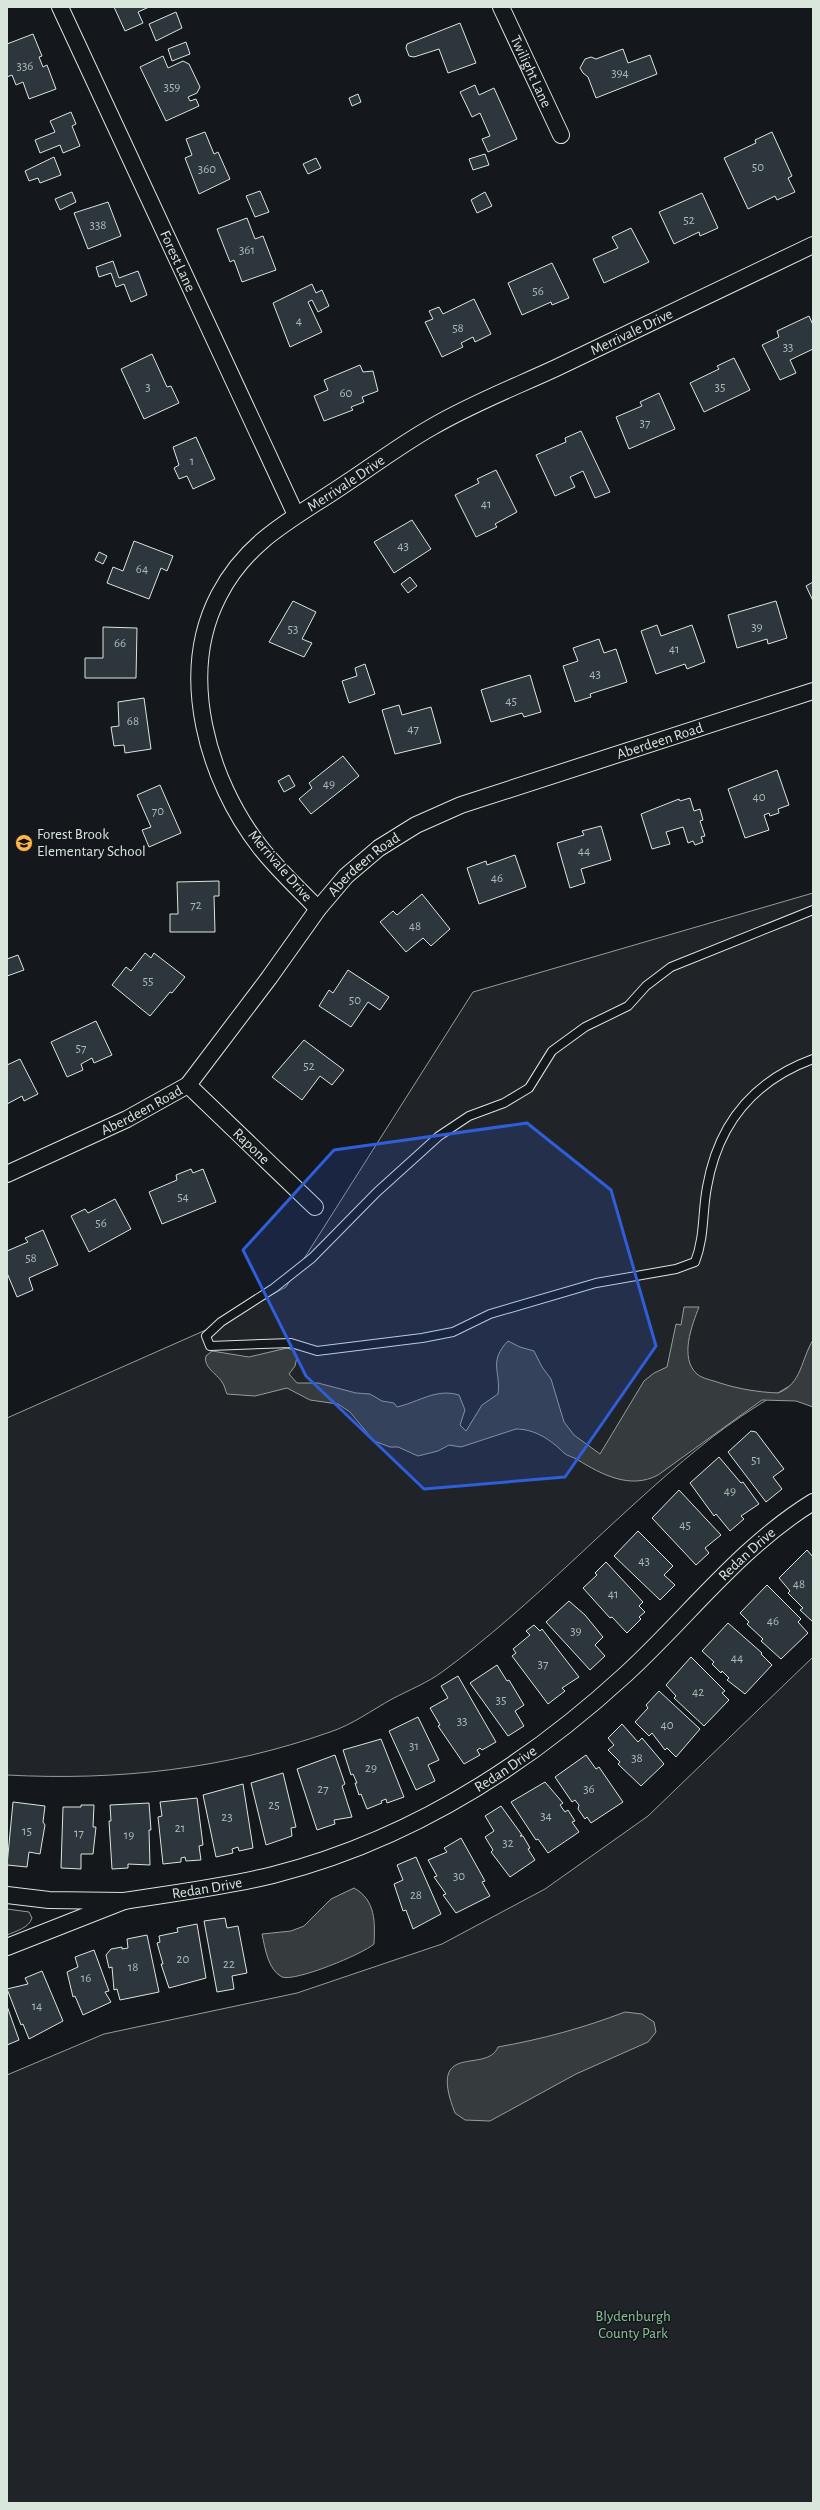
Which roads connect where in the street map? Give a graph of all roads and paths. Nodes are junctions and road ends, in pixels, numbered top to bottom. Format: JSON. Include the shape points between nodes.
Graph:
{"nodes":[{"id":1,"x":60,"y":7,"type":"edge"},
{"id":2,"x":501,"y":7,"type":"edge"},
{"id":3,"x":561,"y":136,"type":"dead end"},
{"id":4,"x":813,"y":245,"type":"edge"},
{"id":5,"x":296,"y":515,"type":"junction"},
{"id":6,"x":813,"y":691,"type":"edge"},
{"id":7,"x":318,"y":909,"type":"junction"},
{"id":8,"x":813,"y":910,"type":"edge"},
{"id":9,"x":813,"y":1059,"type":"edge"},
{"id":10,"x":188,"y":1084,"type":"junction"},
{"id":11,"x":7,"y":1174,"type":"edge"},
{"id":12,"x":315,"y":1207,"type":"dead end"},
{"id":13,"x":813,"y":1502,"type":"edge"},
{"id":14,"x":7,"y":1895,"type":"edge"},
{"id":15,"x":124,"y":1901,"type":"junction"},
{"id":16,"x":7,"y":1947,"type":"edge"}],
"edges":[{"from":1,"to":5,"type":"street","name":"Forest Lane"},
{"from":2,"to":3,"type":"street","name":"Twilight Lane"},
{"from":4,"to":5,"type":"street","name":"Merrivale Drive","via":[[432,426]]},
{"from":5,"to":7,"type":"street","name":"Merrivale Drive","via":[[262,538],[231,574],[208,621],[202,648],[200,676],[208,744],[218,777],[237,814],[261,849]]},
{"from":6,"to":7,"type":"street","name":"Aberdeen Road","via":[[448,810],[416,825],[379,848],[346,876]]},
{"from":7,"to":10,"type":"street","name":"Aberdeen Road"},
{"from":8,"to":9,"type":"lane","via":[[671,967],[646,986],[628,1006],[585,1027],[552,1051],[528,1088],[504,1102],[469,1116],[439,1136],[362,1206],[312,1258],[274,1288],[221,1322],[206,1336],[210,1346],[290,1343],[317,1351],[422,1338],[453,1332],[490,1314],[596,1283],[695,1262],[702,1245],[707,1187],[717,1146],[734,1117],[759,1088]]},
{"from":10,"to":11,"type":"street","name":"Aberdeen Road","via":[[127,1119]]},
{"from":10,"to":12,"type":"street","name":"Rapone"},
{"from":13,"to":15,"type":"street","name":"Redan Drive","via":[[756,1546],[713,1585],[629,1672],[592,1705],[525,1758],[468,1793],[435,1812],[381,1836],[329,1857],[275,1874]]},
{"from":14,"to":15,"type":"street","name":"Redan Drive","via":[[49,1900]]},
{"from":15,"to":16,"type":"street","name":"Redan Drive"}]}
